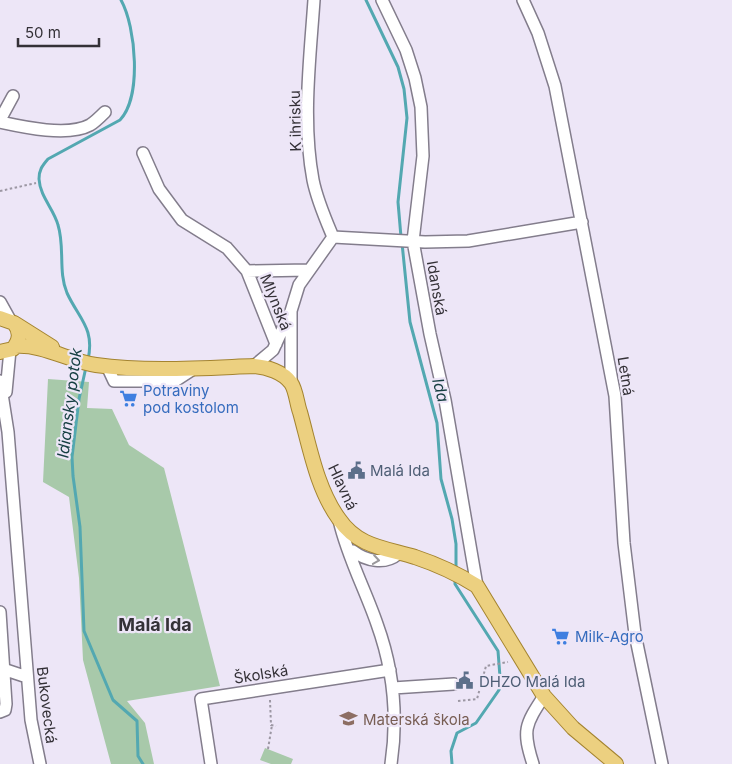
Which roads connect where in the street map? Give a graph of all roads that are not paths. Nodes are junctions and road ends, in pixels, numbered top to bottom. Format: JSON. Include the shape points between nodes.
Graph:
{"nodes":[{"id":1,"x":314,"y":0,"type":"edge"},
{"id":2,"x":382,"y":0,"type":"edge"},
{"id":3,"x":523,"y":0,"type":"edge"},
{"id":4,"x":13,"y":96,"type":"dead end"},
{"id":5,"x":104,"y":112,"type":"dead end"},
{"id":6,"x":0,"y":121,"type":"edge"},
{"id":7,"x":143,"y":153,"type":"dead end"},
{"id":8,"x":582,"y":222,"type":"junction"},
{"id":9,"x":334,"y":237,"type":"junction"},
{"id":10,"x":411,"y":240,"type":"junction"},
{"id":11,"x":308,"y":270,"type":"junction"},
{"id":12,"x":247,"y":271,"type":"junction"},
{"id":13,"x":0,"y":302,"type":"edge"},
{"id":14,"x":291,"y":311,"type":"junction"},
{"id":15,"x":8,"y":320,"type":"edge"},
{"id":16,"x":276,"y":344,"type":"junction"},
{"id":17,"x":8,"y":349,"type":"edge"},
{"id":18,"x":63,"y":355,"type":"junction"},
{"id":19,"x":254,"y":366,"type":"junction"},
{"id":20,"x":0,"y":381,"type":"edge"},
{"id":21,"x":291,"y":383,"type":"junction"},
{"id":22,"x":5,"y":406,"type":"junction"},
{"id":23,"x":4,"y":436,"type":"edge"},
{"id":24,"x":354,"y":549,"type":"junction"},
{"id":25,"x":477,"y":586,"type":"junction"},
{"id":26,"x":0,"y":612,"type":"edge"},
{"id":27,"x":2,"y":669,"type":"edge"},
{"id":28,"x":390,"y":670,"type":"junction"},
{"id":29,"x":27,"y":677,"type":"junction"},
{"id":30,"x":454,"y":684,"type":"dead end"},
{"id":31,"x":393,"y":688,"type":"junction"},
{"id":32,"x":544,"y":696,"type":"junction"},
{"id":33,"x":0,"y":712,"type":"edge"},
{"id":34,"x":40,"y":764,"type":"edge"},
{"id":35,"x":211,"y":764,"type":"edge"},
{"id":36,"x":391,"y":764,"type":"edge"},
{"id":37,"x":533,"y":764,"type":"edge"},
{"id":38,"x":616,"y":764,"type":"edge"},
{"id":39,"x":662,"y":764,"type":"edge"}],
"edges":[{"from":1,"to":9,"type":"street","name":"K ihrisku","via":[[309,148],[320,207]]},
{"from":2,"to":10,"type":"street","name":"Idanská","via":[[406,50],[421,107],[423,156]]},
{"from":3,"to":8,"type":"street","name":"Letná","via":[[538,33],[555,86]]},
{"from":4,"to":6,"type":"street"},
{"from":5,"to":6,"type":"street","via":[[82,128],[45,131]]},
{"from":7,"to":12,"type":"street","name":"Mlynská","via":[[159,189],[182,220],[227,248]]},
{"from":8,"to":10,"type":"street","via":[[468,241]]},
{"from":8,"to":39,"type":"street","name":"Letná","via":[[615,396],[624,543],[635,634]]},
{"from":9,"to":10,"type":"street"},
{"from":9,"to":11,"type":"street"},
{"from":10,"to":25,"type":"street","name":"Idanská","via":[[445,400]]},
{"from":11,"to":12,"type":"street","name":"Mlynská"},
{"from":11,"to":14,"type":"street","via":[[299,285]]},
{"from":12,"to":16,"type":"street","name":"Mlynská"},
{"from":13,"to":15,"type":"street"},
{"from":14,"to":16,"type":"street"},
{"from":14,"to":21,"type":"street"},
{"from":15,"to":17,"type":"main road","via":[[19,333]]},
{"from":15,"to":18,"type":"main road"},
{"from":16,"to":19,"type":"street"},
{"from":17,"to":18,"type":"main road","via":[[32,346]]},
{"from":17,"to":22,"type":"street"},
{"from":18,"to":19,"type":"main road","via":[[79,362],[102,365]]},
{"from":19,"to":21,"type":"main road","via":[[277,372]]},
{"from":20,"to":22,"type":"street","name":"Bukovecká"},
{"from":21,"to":24,"type":"main road","name":"Hlavná","via":[[320,482]]},
{"from":22,"to":23,"type":"street","name":"Bukovecká"},
{"from":23,"to":29,"type":"street","name":"Bukovecká"},
{"from":24,"to":25,"type":"main road","name":"Hlavná","via":[[414,557],[462,576]]},
{"from":24,"to":28,"type":"street"},
{"from":25,"to":32,"type":"main road","name":"Hlavná"},
{"from":26,"to":27,"type":"street"},
{"from":27,"to":29,"type":"street"},
{"from":27,"to":33,"type":"street","via":[[6,707]]},
{"from":28,"to":31,"type":"street"},
{"from":28,"to":35,"type":"street","name":"Školská","via":[[201,699]]},
{"from":29,"to":34,"type":"street","name":"Bukovecká"},
{"from":30,"to":31,"type":"street"},
{"from":31,"to":36,"type":"street"},
{"from":32,"to":37,"type":"street","via":[[525,732]]},
{"from":32,"to":38,"type":"main road","name":"Hlavná","via":[[574,728]]}]}
